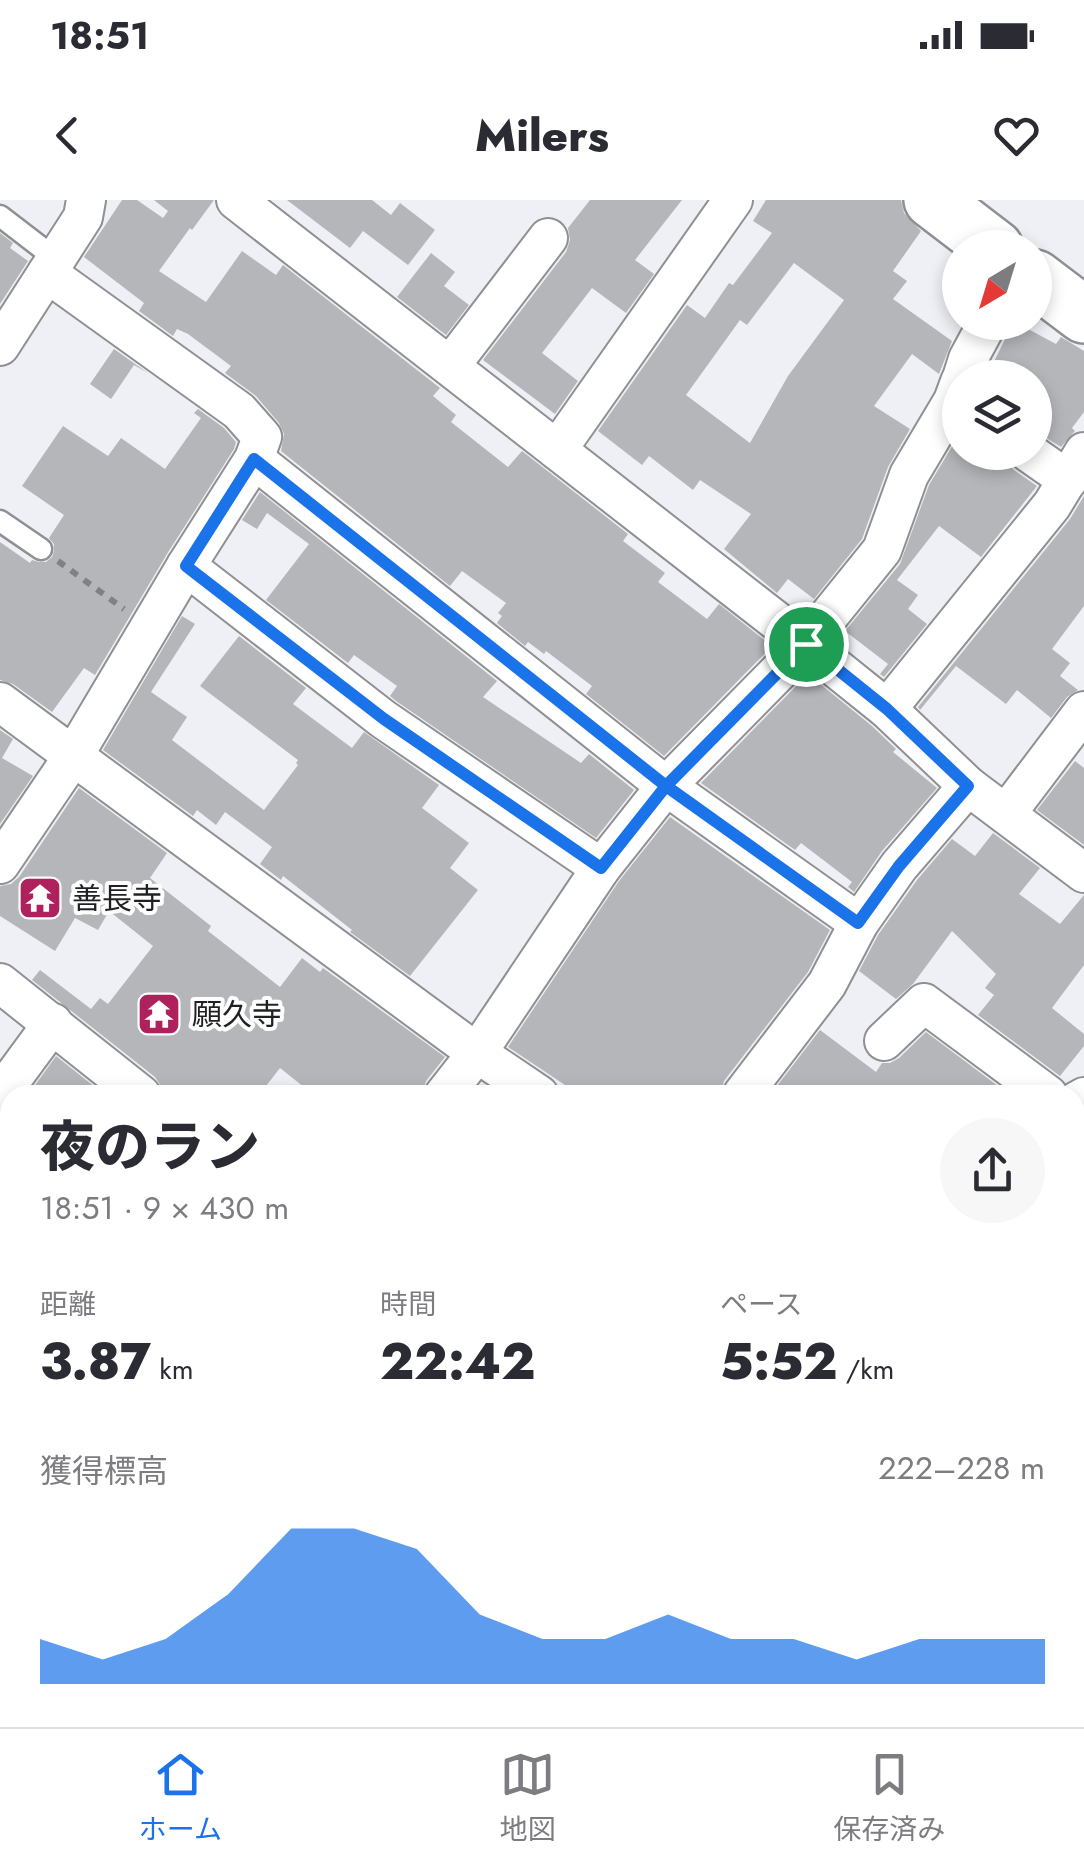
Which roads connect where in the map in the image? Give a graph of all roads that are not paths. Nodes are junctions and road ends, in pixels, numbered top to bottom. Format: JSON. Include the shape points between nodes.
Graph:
{"nodes":[{"id":1,"x":86,"y":200,"type":"edge"},
{"id":2,"x":236,"y":200,"type":"edge"},
{"id":3,"x":733,"y":200,"type":"edge"},
{"id":4,"x":945,"y":204,"type":"edge"},
{"id":5,"x":0,"y":216,"type":"edge"},
{"id":6,"x":974,"y":230,"type":"edge"},
{"id":7,"x":548,"y":238,"type":"dead end"},
{"id":8,"x":52,"y":266,"type":"junction"},
{"id":9,"x":1052,"y":291,"type":"edge"},
{"id":10,"x":1084,"y":316,"type":"edge"},
{"id":11,"x":0,"y":346,"type":"edge"},
{"id":12,"x":450,"y":366,"type":"junction"},
{"id":13,"x":942,"y":420,"type":"edge"},
{"id":14,"x":557,"y":450,"type":"junction"},
{"id":15,"x":254,"y":459,"type":"junction"},
{"id":16,"x":1076,"y":466,"type":"edge"},
{"id":17,"x":0,"y":520,"type":"edge"},
{"id":18,"x":41,"y":549,"type":"road end"},
{"id":19,"x":186,"y":566,"type":"junction"},
{"id":20,"x":806,"y":644,"type":"junction"},
{"id":21,"x":0,"y":702,"type":"edge"},
{"id":22,"x":887,"y":709,"type":"junction"},
{"id":23,"x":1084,"y":710,"type":"edge"},
{"id":24,"x":74,"y":755,"type":"junction"},
{"id":25,"x":666,"y":786,"type":"junction"},
{"id":26,"x":968,"y":786,"type":"junction"},
{"id":27,"x":1006,"y":814,"type":"junction"},
{"id":28,"x":0,"y":864,"type":"edge"},
{"id":29,"x":601,"y":868,"type":"junction"},
{"id":30,"x":1084,"y":873,"type":"edge"},
{"id":31,"x":858,"y":923,"type":"junction"},
{"id":32,"x":0,"y":983,"type":"edge"},
{"id":33,"x":53,"y":1024,"type":"junction"},
{"id":34,"x":884,"y":1042,"type":"dead end"},
{"id":35,"x":477,"y":1053,"type":"junction"},
{"id":36,"x":7,"y":1085,"type":"edge"},
{"id":37,"x":128,"y":1085,"type":"edge"},
{"id":38,"x":452,"y":1085,"type":"edge"},
{"id":39,"x":525,"y":1085,"type":"edge"},
{"id":40,"x":750,"y":1085,"type":"edge"},
{"id":41,"x":1035,"y":1085,"type":"edge"}],
"edges":[{"from":1,"to":8,"type":"street","via":[[83,218]]},
{"from":2,"to":12,"type":"street"},
{"from":3,"to":14,"type":"street"},
{"from":4,"to":6,"type":"main road"},
{"from":5,"to":8,"type":"lane"},
{"from":7,"to":12,"type":"street"},
{"from":8,"to":11,"type":"street"},
{"from":8,"to":15,"type":"street","via":[[239,412],[262,437]]},
{"from":9,"to":10,"type":"main road"},
{"from":12,"to":14,"type":"street"},
{"from":13,"to":20,"type":"street","via":[[909,474],[882,550]]},
{"from":14,"to":20,"type":"street"},
{"from":15,"to":19,"type":"street"},
{"from":15,"to":25,"type":"street"},
{"from":16,"to":22,"type":"street"},
{"from":17,"to":18,"type":"lane"},
{"from":19,"to":24,"type":"street"},
{"from":19,"to":29,"type":"street","via":[[384,719]]},
{"from":20,"to":22,"type":"street"},
{"from":20,"to":25,"type":"street"},
{"from":21,"to":24,"type":"street"},
{"from":22,"to":26,"type":"street"},
{"from":23,"to":27,"type":"street"},
{"from":24,"to":28,"type":"street"},
{"from":24,"to":35,"type":"street"},
{"from":25,"to":29,"type":"street"},
{"from":25,"to":31,"type":"street"},
{"from":26,"to":27,"type":"street"},
{"from":26,"to":31,"type":"street"},
{"from":27,"to":30,"type":"street"},
{"from":29,"to":35,"type":"street"},
{"from":31,"to":40,"type":"street","via":[[827,984]]},
{"from":32,"to":33,"type":"street"},
{"from":33,"to":36,"type":"street"},
{"from":33,"to":37,"type":"street"},
{"from":34,"to":41,"type":"street","via":[[924,1003]]},
{"from":35,"to":38,"type":"street"},
{"from":35,"to":39,"type":"street"}]}
